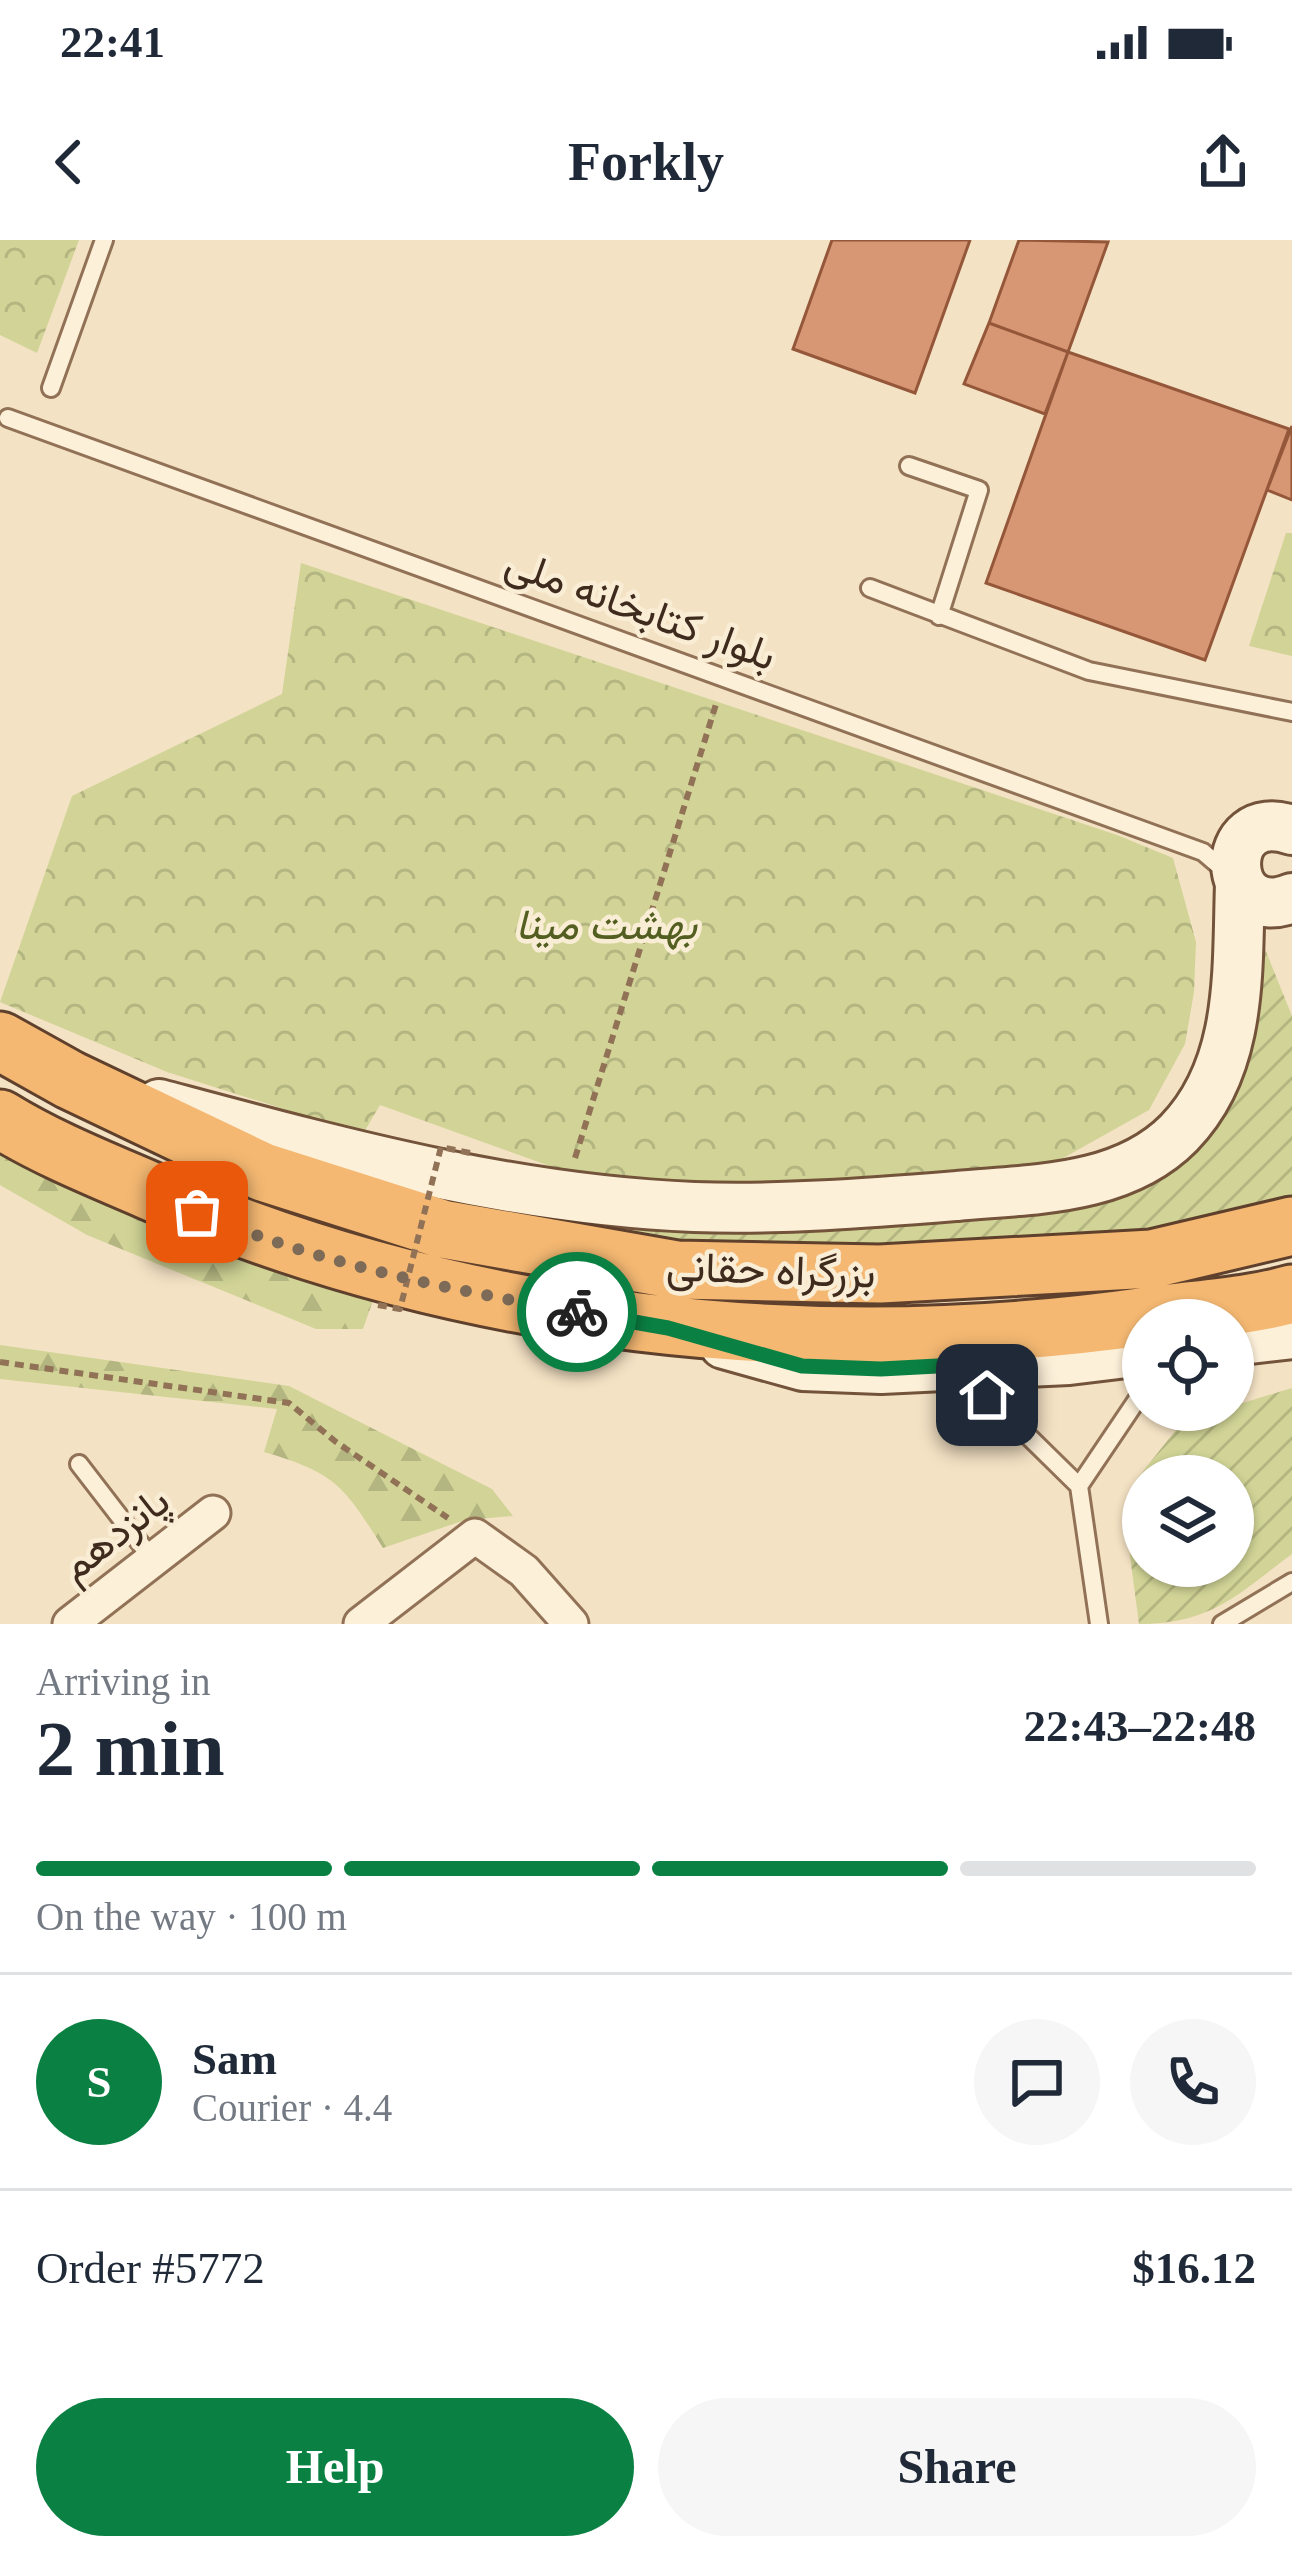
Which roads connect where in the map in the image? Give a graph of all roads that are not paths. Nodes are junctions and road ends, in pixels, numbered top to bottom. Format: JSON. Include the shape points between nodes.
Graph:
{"nodes":[{"id":1,"x":104,"y":240,"type":"edge"},
{"id":2,"x":51,"y":388,"type":"dead end"},
{"id":3,"x":3,"y":412,"type":"edge"},
{"id":4,"x":908,"y":466,"type":"dead end"},
{"id":5,"x":870,"y":588,"type":"dead end"},
{"id":6,"x":939,"y":616,"type":"junction"},
{"id":7,"x":1292,"y":712,"type":"edge"},
{"id":8,"x":1288,"y":828,"type":"edge"},
{"id":9,"x":1240,"y":884,"type":"junction"},
{"id":10,"x":1292,"y":898,"type":"edge"},
{"id":11,"x":0,"y":1041,"type":"edge"},
{"id":12,"x":70,"y":1080,"type":"junction"},
{"id":13,"x":0,"y":1119,"type":"edge"},
{"id":14,"x":1292,"y":1226,"type":"edge"},
{"id":15,"x":1292,"y":1294,"type":"edge"},
{"id":16,"x":668,"y":1328,"type":"junction"},
{"id":17,"x":1292,"y":1334,"type":"edge"},
{"id":18,"x":1254,"y":1339,"type":"edge"},
{"id":19,"x":1122,"y":1354,"type":"edge"},
{"id":20,"x":956,"y":1365,"type":"junction"},
{"id":21,"x":1122,"y":1422,"type":"edge"},
{"id":22,"x":79,"y":1463,"type":"dead end"},
{"id":23,"x":1079,"y":1486,"type":"junction"},
{"id":24,"x":213,"y":1513,"type":"dead end"},
{"id":25,"x":153,"y":1560,"type":"junction"},
{"id":26,"x":1292,"y":1582,"type":"edge"},
{"id":27,"x":70,"y":1624,"type":"edge"},
{"id":28,"x":362,"y":1624,"type":"edge"},
{"id":29,"x":571,"y":1624,"type":"edge"},
{"id":30,"x":1100,"y":1624,"type":"edge"},
{"id":31,"x":1222,"y":1624,"type":"edge"}],
"edges":[{"from":1,"to":2,"type":"lane"},
{"from":3,"to":9,"type":"lane","name":"بلوار کتابخانه ملی","via":[[1203,852]]},
{"from":4,"to":6,"type":"lane","via":[[979,490]]},
{"from":5,"to":6,"type":"lane"},
{"from":6,"to":7,"type":"lane","via":[[1089,671]]},
{"from":8,"to":9,"type":"main road","via":[[1255,830],[1238,848]]},
{"from":9,"to":10,"type":"main road","via":[[1259,901]]},
{"from":9,"to":12,"type":"main road","via":[[1236,1010],[1207,1094],[1153,1154],[1122,1172],[1065,1185],[803,1209],[563,1196],[355,1156]]},
{"from":11,"to":12,"type":"highway","name":"بزرگراه حقانی"},
{"from":12,"to":14,"type":"highway","name":"بزرگراه حقانی","via":[[263,1172],[442,1229],[676,1270],[880,1274],[1152,1259]]},
{"from":13,"to":16,"type":"highway","name":"بزرگراه حقانی","via":[[237,1229],[426,1286]]},
{"from":15,"to":16,"type":"highway","name":"بزرگراه حقانی","via":[[1066,1328],[875,1337]]},
{"from":16,"to":20,"type":"main road","via":[[802,1366]]},
{"from":17,"to":18,"type":"main road"},
{"from":19,"to":20,"type":"main road"},
{"from":20,"to":23,"type":"lane"},
{"from":21,"to":23,"type":"lane"},
{"from":22,"to":25,"type":"lane"},
{"from":23,"to":30,"type":"lane"},
{"from":24,"to":25,"type":"street","name":"پانزدهم"},
{"from":25,"to":27,"type":"street","name":"پانزدهم"},
{"from":26,"to":31,"type":"lane"},
{"from":28,"to":29,"type":"street","via":[[475,1536],[524,1570]]}]}
